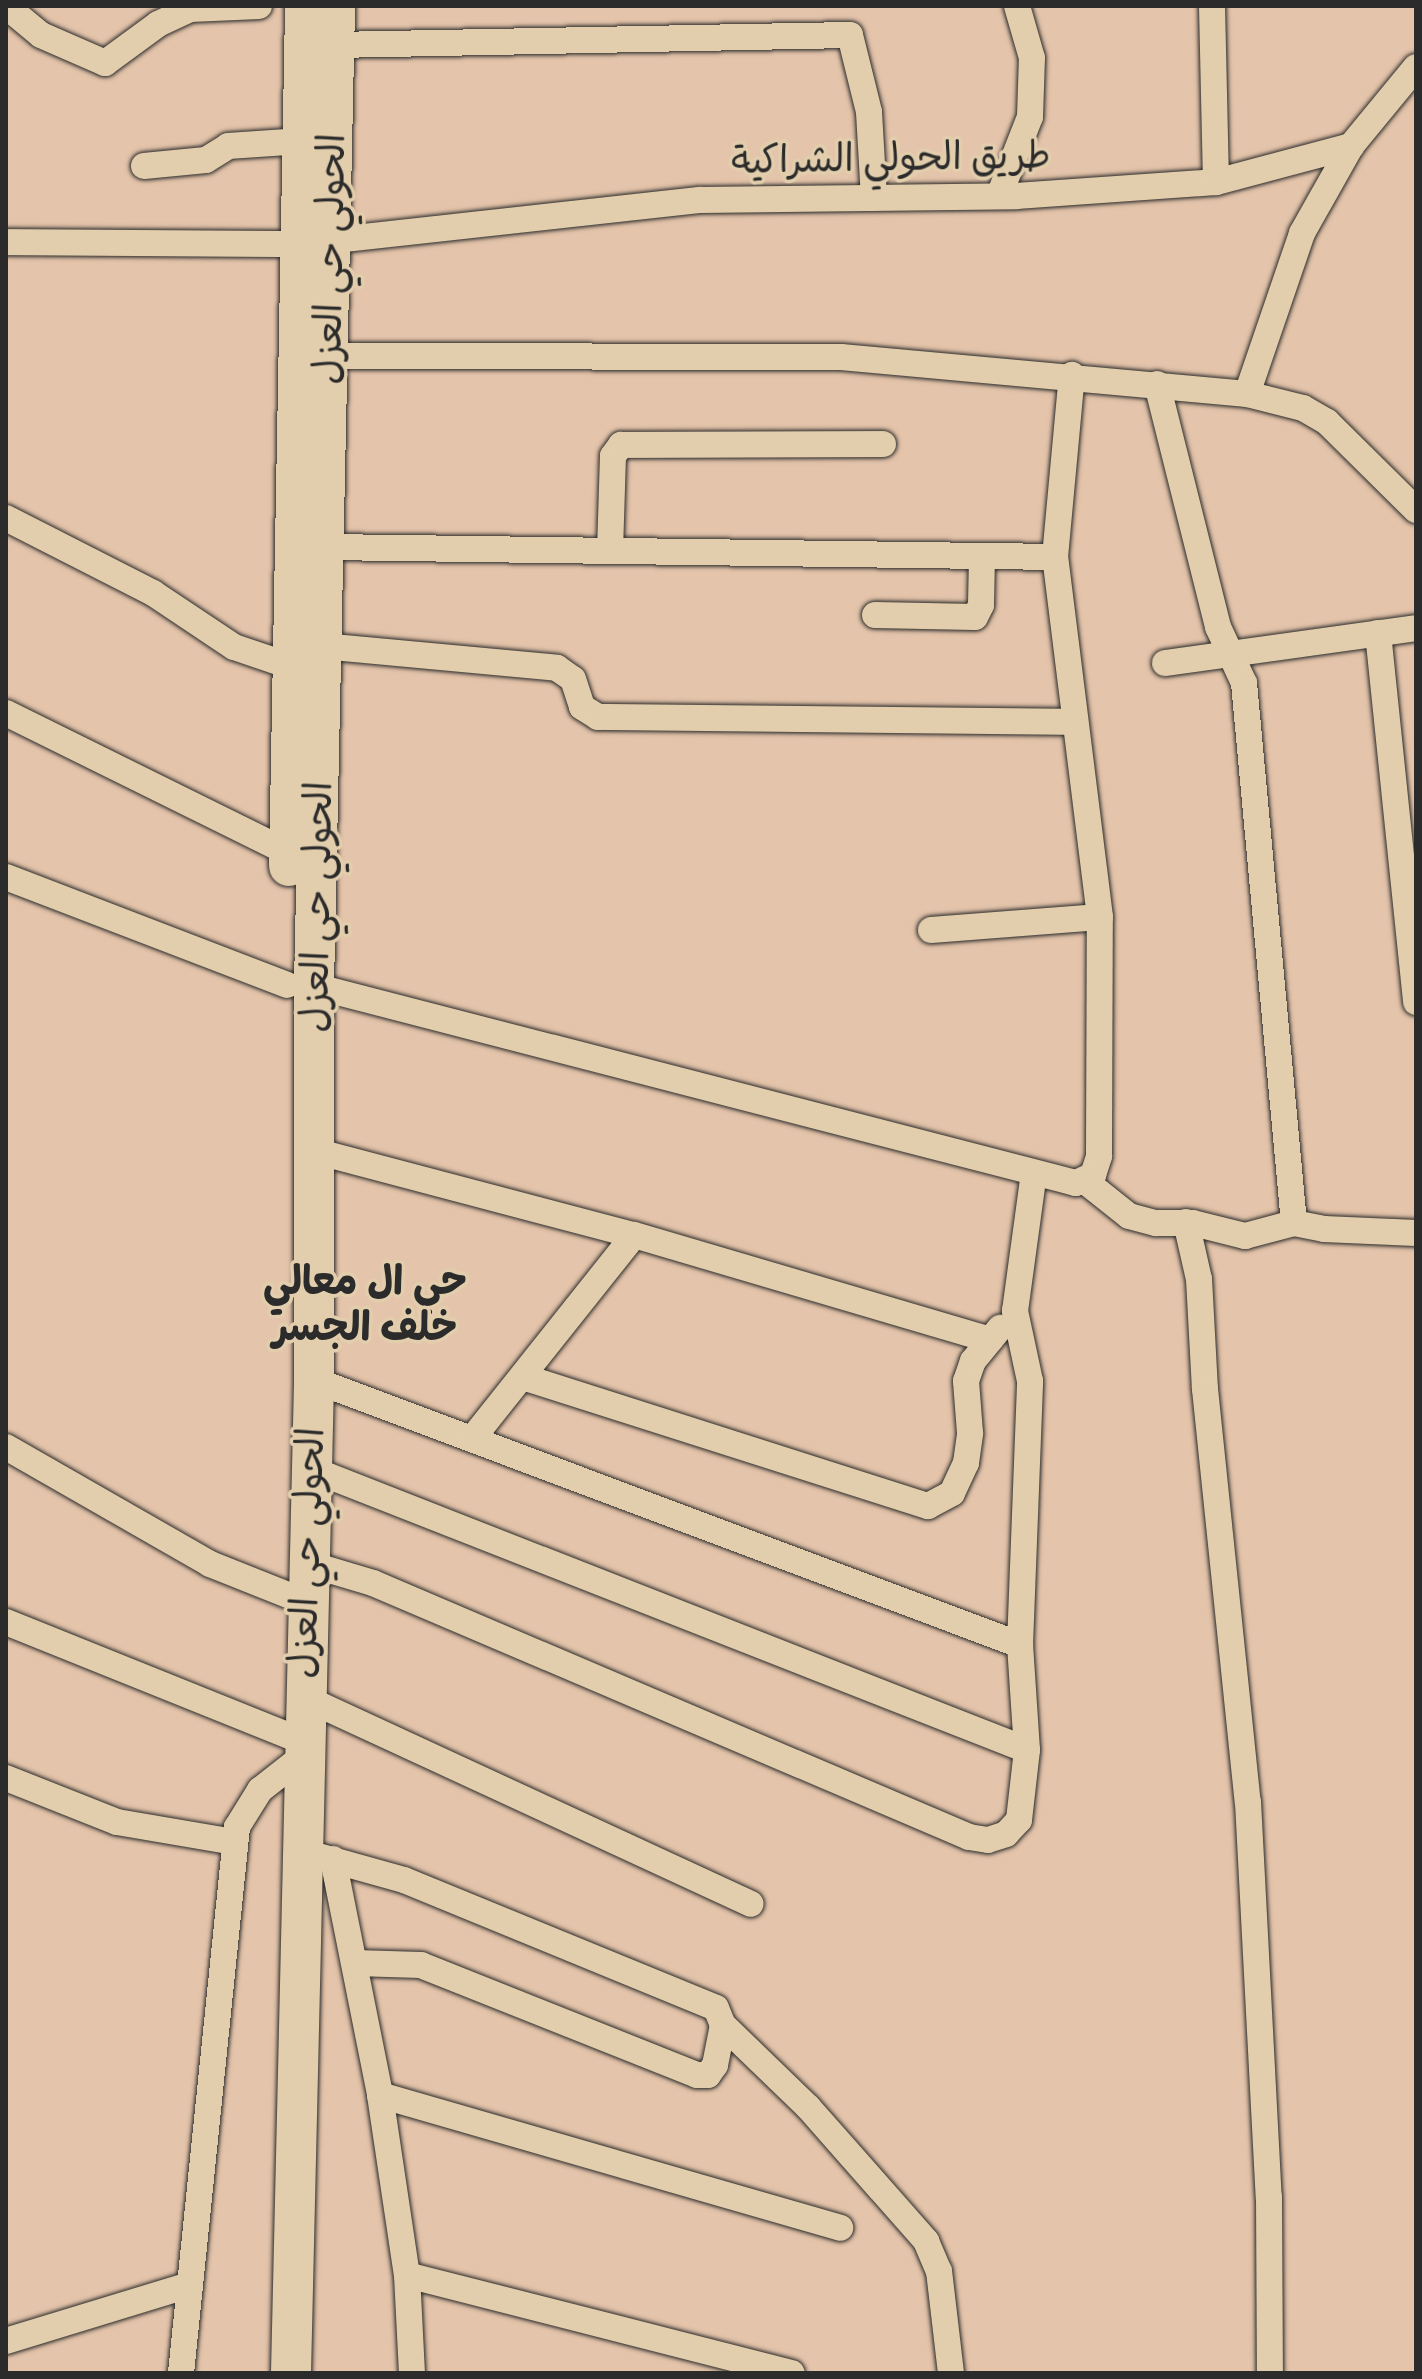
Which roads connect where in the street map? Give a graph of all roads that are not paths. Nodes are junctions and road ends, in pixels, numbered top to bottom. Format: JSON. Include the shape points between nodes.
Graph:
{"nodes":[{"id":1,"x":6,"y":6,"type":"edge"},
{"id":2,"x":259,"y":6,"type":"edge"},
{"id":3,"x":305,"y":6,"type":"edge"},
{"id":4,"x":1017,"y":6,"type":"edge"},
{"id":5,"x":1212,"y":6,"type":"edge"},
{"id":6,"x":335,"y":25,"type":"edge"},
{"id":7,"x":1416,"y":67,"type":"edge"},
{"id":8,"x":302,"y":141,"type":"junction"},
{"id":9,"x":1351,"y":146,"type":"junction"},
{"id":10,"x":144,"y":166,"type":"dead end"},
{"id":11,"x":1216,"y":182,"type":"junction"},
{"id":12,"x":999,"y":196,"type":"junction"},
{"id":13,"x":874,"y":198,"type":"junction"},
{"id":14,"x":6,"y":242,"type":"edge"},
{"id":15,"x":315,"y":243,"type":"junction"},
{"id":16,"x":329,"y":356,"type":"junction"},
{"id":17,"x":1072,"y":375,"type":"junction"},
{"id":18,"x":1157,"y":384,"type":"junction"},
{"id":19,"x":1247,"y":394,"type":"junction"},
{"id":20,"x":883,"y":444,"type":"dead end"},
{"id":21,"x":1416,"y":510,"type":"edge"},
{"id":22,"x":6,"y":518,"type":"edge"},
{"id":23,"x":325,"y":547,"type":"junction"},
{"id":24,"x":610,"y":551,"type":"junction"},
{"id":25,"x":982,"y":556,"type":"junction"},
{"id":26,"x":1055,"y":557,"type":"junction"},
{"id":27,"x":875,"y":615,"type":"dead end"},
{"id":28,"x":1416,"y":628,"type":"edge"},
{"id":29,"x":1378,"y":633,"type":"junction"},
{"id":30,"x":307,"y":656,"type":"junction"},
{"id":31,"x":1233,"y":656,"type":"junction"},
{"id":32,"x":1165,"y":663,"type":"dead end"},
{"id":33,"x":6,"y":713,"type":"edge"},
{"id":34,"x":1073,"y":722,"type":"junction"},
{"id":35,"x":289,"y":853,"type":"junction"},
{"id":36,"x":6,"y":877,"type":"edge"},
{"id":37,"x":1100,"y":917,"type":"junction"},
{"id":38,"x":931,"y":930,"type":"dead end"},
{"id":39,"x":300,"y":986,"type":"junction"},
{"id":40,"x":1416,"y":1002,"type":"edge"},
{"id":41,"x":315,"y":1151,"type":"junction"},
{"id":42,"x":1034,"y":1173,"type":"junction"},
{"id":43,"x":1085,"y":1181,"type":"junction"},
{"id":44,"x":1186,"y":1222,"type":"junction"},
{"id":45,"x":1294,"y":1223,"type":"junction"},
{"id":46,"x":1416,"y":1233,"type":"edge"},
{"id":47,"x":634,"y":1235,"type":"junction"},
{"id":48,"x":1015,"y":1311,"type":"junction"},
{"id":49,"x":990,"y":1340,"type":"junction"},
{"id":50,"x":523,"y":1377,"type":"junction"},
{"id":51,"x":314,"y":1380,"type":"junction"},
{"id":52,"x":472,"y":1439,"type":"junction"},
{"id":53,"x":6,"y":1447,"type":"edge"},
{"id":54,"x":311,"y":1469,"type":"junction"},
{"id":55,"x":297,"y":1579,"type":"junction"},
{"id":56,"x":6,"y":1622,"type":"edge"},
{"id":57,"x":1020,"y":1645,"type":"junction"},
{"id":58,"x":303,"y":1697,"type":"junction"},
{"id":59,"x":302,"y":1749,"type":"junction"},
{"id":60,"x":1027,"y":1750,"type":"junction"},
{"id":61,"x":6,"y":1778,"type":"edge"},
{"id":62,"x":234,"y":1842,"type":"junction"},
{"id":63,"x":316,"y":1855,"type":"junction"},
{"id":64,"x":750,"y":1904,"type":"dead end"},
{"id":65,"x":355,"y":1963,"type":"junction"},
{"id":66,"x":723,"y":2025,"type":"junction"},
{"id":67,"x":380,"y":2095,"type":"junction"},
{"id":68,"x":840,"y":2228,"type":"dead end"},
{"id":69,"x":407,"y":2275,"type":"junction"},
{"id":70,"x":189,"y":2285,"type":"junction"},
{"id":71,"x":6,"y":2341,"type":"edge"},
{"id":72,"x":181,"y":2373,"type":"edge"},
{"id":73,"x":291,"y":2373,"type":"edge"},
{"id":74,"x":412,"y":2373,"type":"edge"},
{"id":75,"x":792,"y":2373,"type":"edge"},
{"id":76,"x":951,"y":2373,"type":"edge"},
{"id":77,"x":1270,"y":2373,"type":"edge"}],
"edges":[{"from":1,"to":2,"type":"street","via":[[41,35],[105,63],[158,24],[190,9]]},
{"from":3,"to":8,"type":"highway","name":"الحولي حي العزل"},
{"from":4,"to":12,"type":"street","via":[[1032,58],[1030,117]]},
{"from":5,"to":11,"type":"street"},
{"from":6,"to":13,"type":"street","via":[[850,35],[869,112]]},
{"from":6,"to":15,"type":"highway","name":"الحولي حي العزل"},
{"from":7,"to":9,"type":"street"},
{"from":8,"to":10,"type":"street","via":[[228,146],[206,160]]},
{"from":8,"to":15,"type":"highway","name":"الحولي حي العزل"},
{"from":9,"to":11,"type":"street","name":"طريق الحولي الشراكية"},
{"from":9,"to":19,"type":"street","via":[[1302,233]]},
{"from":11,"to":12,"type":"street","name":"طريق الحولي الشراكية"},
{"from":12,"to":13,"type":"street","name":"طريق الحولي الشراكية"},
{"from":13,"to":15,"type":"street","name":"طريق الحولي الشراكية","via":[[700,200]]},
{"from":14,"to":15,"type":"street","name":"طريق الحولي الشراكية"},
{"from":15,"to":16,"type":"highway","name":"الحولي حي العزل"},
{"from":15,"to":30,"type":"highway","name":"الحولي حي العزل"},
{"from":16,"to":17,"type":"street","via":[[729,353]]},
{"from":16,"to":23,"type":"highway","name":"الحولي حي العزل"},
{"from":17,"to":18,"type":"street"},
{"from":17,"to":26,"type":"street"},
{"from":18,"to":19,"type":"street"},
{"from":18,"to":31,"type":"street","via":[[1218,627]]},
{"from":19,"to":21,"type":"street","via":[[1289,403],[1327,422]]},
{"from":20,"to":24,"type":"street","via":[[621,445],[613,456]]},
{"from":22,"to":30,"type":"street","via":[[153,593],[234,647]]},
{"from":23,"to":24,"type":"street"},
{"from":23,"to":30,"type":"highway","name":"الحولي حي العزل"},
{"from":24,"to":25,"type":"street"},
{"from":25,"to":26,"type":"street"},
{"from":25,"to":27,"type":"street","via":[[981,605],[975,617]]},
{"from":26,"to":34,"type":"street"},
{"from":28,"to":29,"type":"street"},
{"from":29,"to":31,"type":"street"},
{"from":29,"to":40,"type":"street"},
{"from":30,"to":34,"type":"street","via":[[557,668],[573,679],[582,707],[598,717]]},
{"from":30,"to":35,"type":"highway","name":"الحولي حي العزل"},
{"from":30,"to":39,"type":"highway","name":"الحولي حي العزل"},
{"from":31,"to":32,"type":"street"},
{"from":31,"to":45,"type":"street","via":[[1244,683]]},
{"from":33,"to":35,"type":"street"},
{"from":34,"to":37,"type":"street"},
{"from":35,"to":39,"type":"highway","name":"الحولي حي العزل"},
{"from":36,"to":39,"type":"street"},
{"from":37,"to":38,"type":"street"},
{"from":37,"to":43,"type":"street","via":[[1099,1156],[1093,1175]]},
{"from":39,"to":41,"type":"highway","name":"الحولي حي العزل"},
{"from":39,"to":42,"type":"street"},
{"from":39,"to":55,"type":"highway","name":"الحولي حي العزل"},
{"from":41,"to":47,"type":"street"},
{"from":41,"to":51,"type":"highway","name":"الحولي حي العزل"},
{"from":42,"to":43,"type":"street"},
{"from":42,"to":48,"type":"street"},
{"from":43,"to":44,"type":"street","via":[[1129,1216],[1156,1223]]},
{"from":44,"to":45,"type":"street","via":[[1253,1236]]},
{"from":44,"to":77,"type":"street","via":[[1199,1279],[1205,1389],[1248,1802],[1269,2197]]},
{"from":45,"to":46,"type":"street"},
{"from":47,"to":49,"type":"street"},
{"from":47,"to":50,"type":"street"},
{"from":48,"to":49,"type":"street"},
{"from":48,"to":57,"type":"street","via":[[1030,1381]]},
{"from":49,"to":50,"type":"street","via":[[966,1381],[966,1463],[952,1493],[928,1506]]},
{"from":50,"to":52,"type":"street"},
{"from":51,"to":52,"type":"street"},
{"from":51,"to":54,"type":"highway","name":"الحولي حي العزل"},
{"from":52,"to":57,"type":"street"},
{"from":53,"to":55,"type":"street","via":[[210,1564]]},
{"from":54,"to":55,"type":"highway","name":"الحولي حي العزل"},
{"from":54,"to":60,"type":"street"},
{"from":55,"to":58,"type":"highway","name":"الحولي حي العزل","via":[[293,1670]]},
{"from":55,"to":60,"type":"street","via":[[373,1583],[969,1837],[988,1840],[1006,1834],[1019,1820]]},
{"from":56,"to":59,"type":"street"},
{"from":57,"to":60,"type":"street"},
{"from":58,"to":59,"type":"highway","name":"الحولي حي العزل"},
{"from":58,"to":64,"type":"street"},
{"from":59,"to":62,"type":"street","via":[[250,1801]]},
{"from":59,"to":63,"type":"highway","name":"الحولي حي العزل"},
{"from":61,"to":62,"type":"street","via":[[117,1822]]},
{"from":62,"to":70,"type":"street"},
{"from":63,"to":65,"type":"street"},
{"from":63,"to":66,"type":"street","via":[[404,1880],[710,2006],[720,2013]]},
{"from":63,"to":73,"type":"highway","name":"الحولي حي العزل"},
{"from":65,"to":66,"type":"street","via":[[432,1968],[702,2077],[713,2071]]},
{"from":65,"to":67,"type":"street"},
{"from":66,"to":76,"type":"street","via":[[819,2118],[926,2241],[939,2271]]},
{"from":67,"to":68,"type":"street"},
{"from":67,"to":69,"type":"street"},
{"from":69,"to":74,"type":"street"},
{"from":69,"to":75,"type":"street"},
{"from":70,"to":71,"type":"street"},
{"from":70,"to":72,"type":"street"}]}
